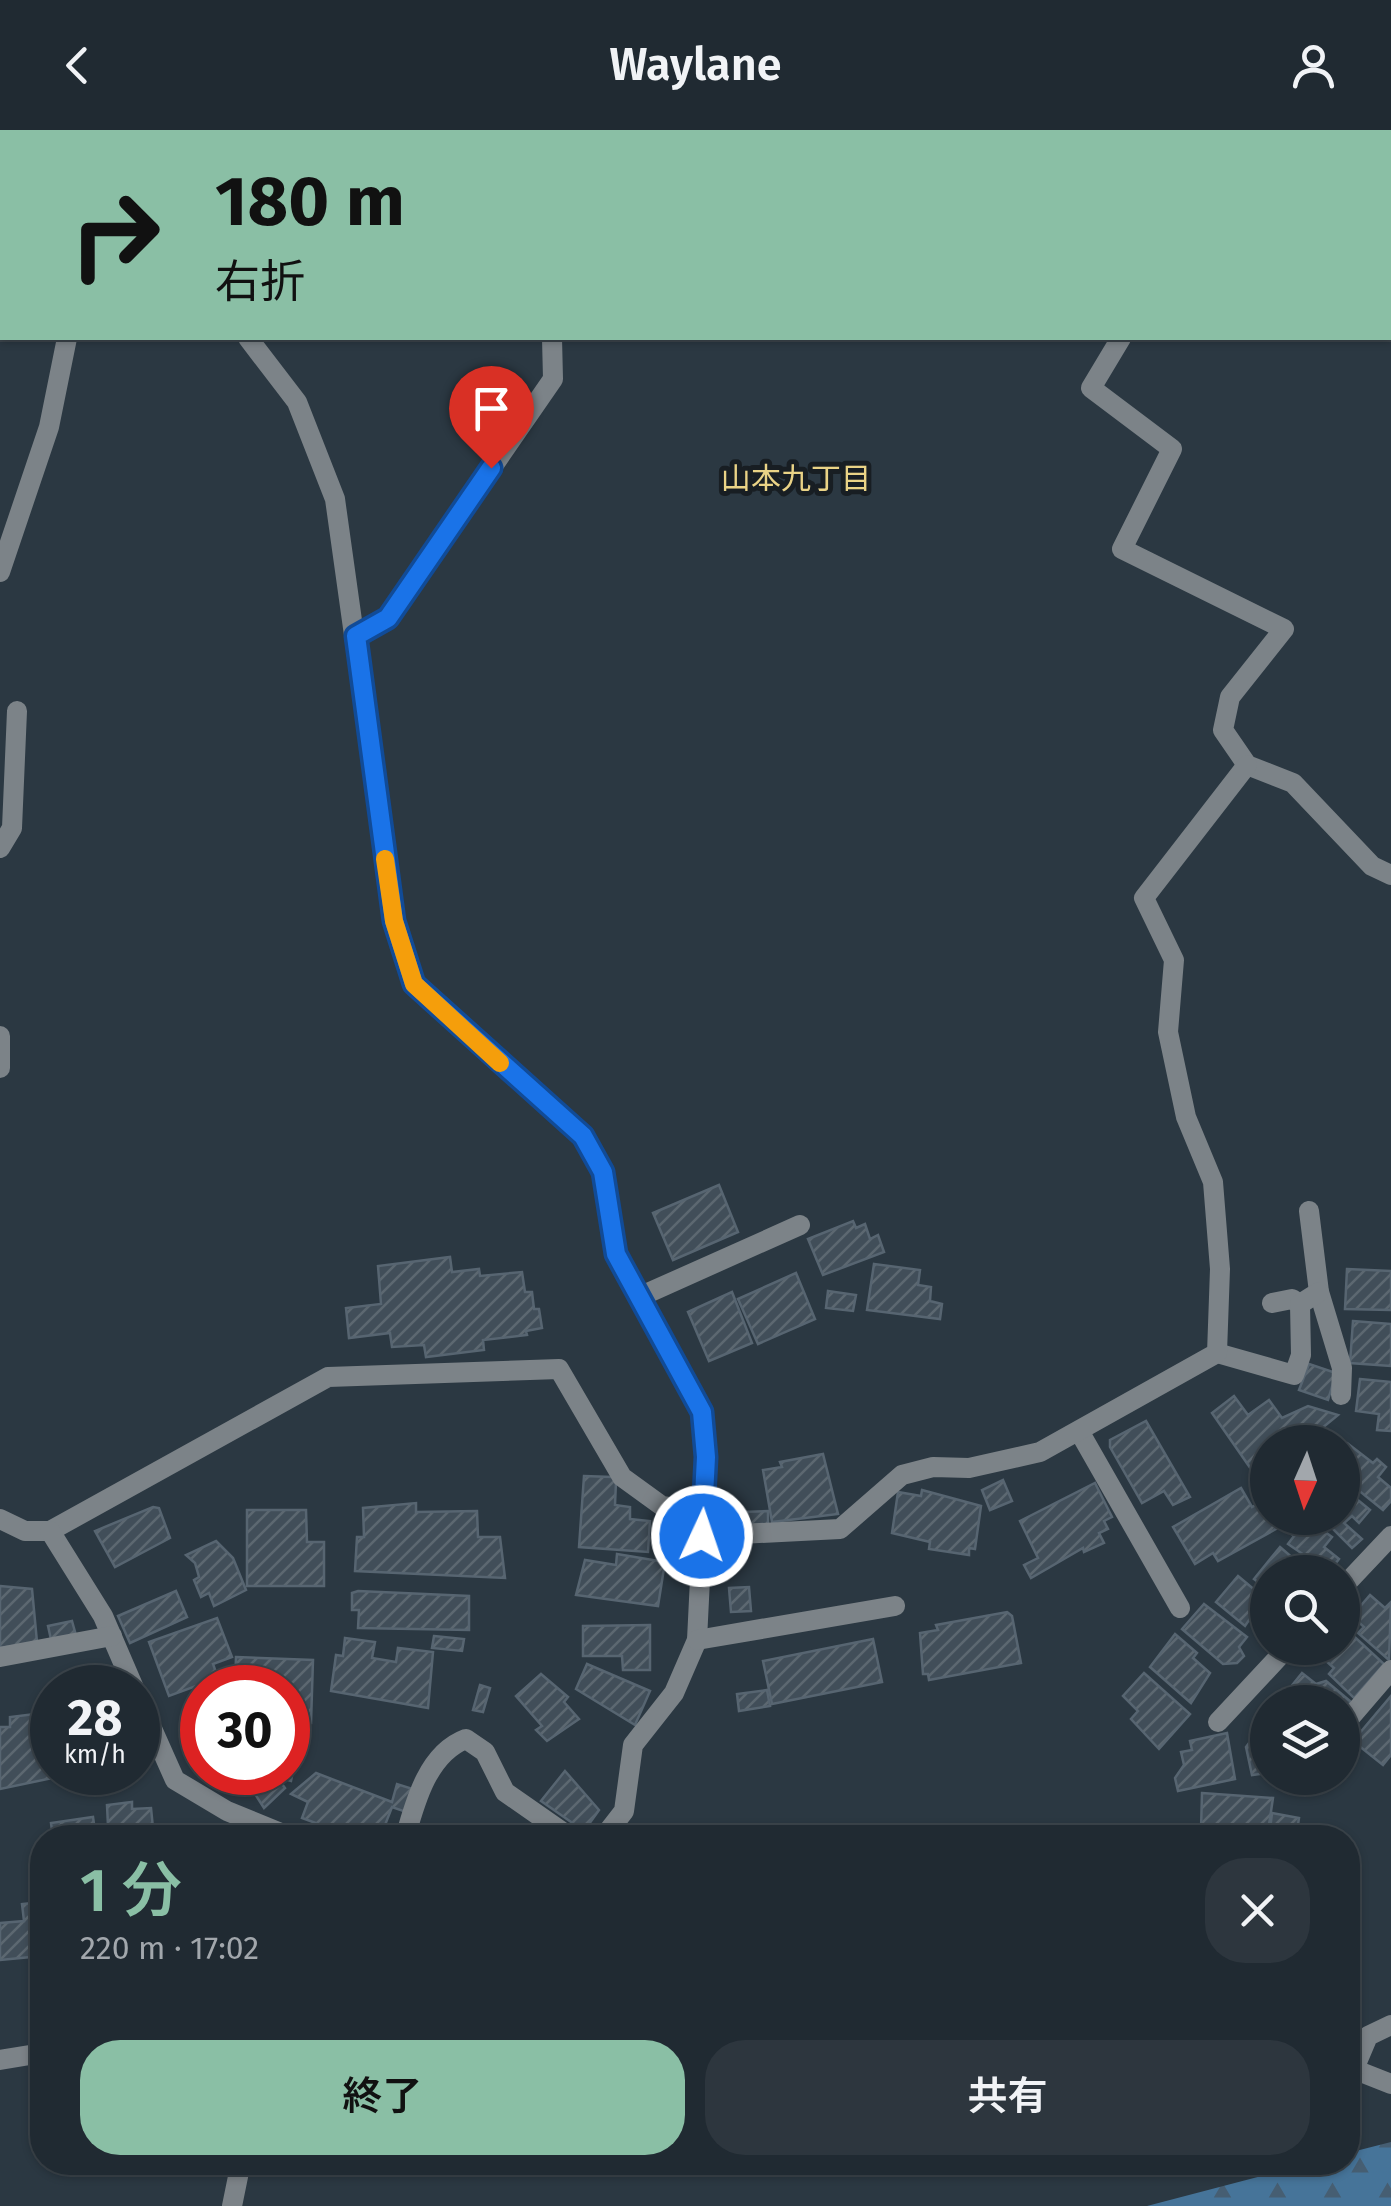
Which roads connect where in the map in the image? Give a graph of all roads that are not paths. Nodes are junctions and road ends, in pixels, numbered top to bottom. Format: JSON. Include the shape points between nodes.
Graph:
{"nodes":[{"id":1,"x":67,"y":340,"type":"edge"},
{"id":2,"x":250,"y":340,"type":"edge"},
{"id":3,"x":552,"y":340,"type":"edge"},
{"id":4,"x":1120,"y":340,"type":"edge"},
{"id":5,"x":0,"y":572,"type":"edge"},
{"id":6,"x":356,"y":636,"type":"junction"},
{"id":7,"x":18,"y":711,"type":"dead end"},
{"id":8,"x":1247,"y":765,"type":"junction"},
{"id":9,"x":0,"y":848,"type":"edge"},
{"id":10,"x":1391,"y":875,"type":"edge"},
{"id":11,"x":0,"y":1036,"type":"edge"},
{"id":12,"x":0,"y":1068,"type":"edge"},
{"id":13,"x":1309,"y":1212,"type":"dead end"},
{"id":14,"x":800,"y":1225,"type":"dead end"},
{"id":15,"x":1319,"y":1292,"type":"junction"},
{"id":16,"x":638,"y":1296,"type":"junction"},
{"id":17,"x":1272,"y":1303,"type":"dead end"},
{"id":18,"x":1300,"y":1304,"type":"junction"},
{"id":19,"x":1217,"y":1353,"type":"junction"},
{"id":20,"x":1341,"y":1395,"type":"dead end"},
{"id":21,"x":1080,"y":1431,"type":"junction"},
{"id":22,"x":704,"y":1512,"type":"junction"},
{"id":23,"x":0,"y":1519,"type":"edge"},
{"id":24,"x":50,"y":1531,"type":"junction"},
{"id":25,"x":702,"y":1536,"type":"junction"},
{"id":26,"x":1391,"y":1536,"type":"edge"},
{"id":27,"x":1360,"y":1569,"type":"edge"},
{"id":28,"x":895,"y":1606,"type":"dead end"},
{"id":29,"x":1180,"y":1608,"type":"dead end"},
{"id":30,"x":112,"y":1636,"type":"junction"},
{"id":31,"x":697,"y":1640,"type":"junction"},
{"id":32,"x":0,"y":1657,"type":"edge"},
{"id":33,"x":124,"y":1665,"type":"edge"},
{"id":34,"x":1272,"y":1665,"type":"edge"},
{"id":35,"x":1391,"y":1670,"type":"edge"},
{"id":36,"x":1360,"y":1706,"type":"edge"},
{"id":37,"x":1218,"y":1722,"type":"dead end"},
{"id":38,"x":160,"y":1746,"type":"edge"},
{"id":39,"x":261,"y":1825,"type":"edge"},
{"id":40,"x":410,"y":1825,"type":"edge"},
{"id":41,"x":552,"y":1825,"type":"edge"},
{"id":42,"x":613,"y":1825,"type":"edge"},
{"id":43,"x":1391,"y":2025,"type":"edge"},
{"id":44,"x":1360,"y":2051,"type":"edge"},
{"id":45,"x":30,"y":2056,"type":"edge"},
{"id":46,"x":0,"y":2060,"type":"edge"},
{"id":47,"x":1360,"y":2072,"type":"edge"},
{"id":48,"x":1391,"y":2084,"type":"edge"},
{"id":49,"x":238,"y":2175,"type":"edge"},
{"id":50,"x":232,"y":2206,"type":"edge"}],
"edges":[{"from":1,"to":5,"type":"street","via":[[49,428]]},
{"from":2,"to":6,"type":"street","via":[[297,402],[335,500]]},
{"from":3,"to":6,"type":"street","via":[[553,379],[388,618]]},
{"from":4,"to":8,"type":"street","via":[[1092,388],[1172,449],[1122,549],[1284,630],[1230,698],[1222,730]]},
{"from":6,"to":16,"type":"street","via":[[394,921],[414,984],[583,1136],[603,1172],[616,1254]]},
{"from":7,"to":9,"type":"street","via":[[12,828]]},
{"from":8,"to":10,"type":"street","via":[[1293,783],[1372,866]]},
{"from":8,"to":19,"type":"street","via":[[1144,898],[1174,960],[1168,1032],[1186,1117],[1213,1182],[1222,1336]]},
{"from":11,"to":12,"type":"street"},
{"from":13,"to":15,"type":"street"},
{"from":14,"to":16,"type":"street"},
{"from":15,"to":18,"type":"street"},
{"from":15,"to":20,"type":"street","via":[[1342,1368]]},
{"from":16,"to":22,"type":"street","via":[[702,1412]]},
{"from":17,"to":18,"type":"street"},
{"from":18,"to":19,"type":"street","via":[[1301,1355],[1294,1375]]},
{"from":19,"to":21,"type":"street"},
{"from":21,"to":25,"type":"street","via":[[1006,1461],[902,1475],[840,1529]]},
{"from":21,"to":29,"type":"street"},
{"from":22,"to":24,"type":"street","via":[[662,1506],[622,1477],[559,1369],[328,1377]]},
{"from":22,"to":25,"type":"street"},
{"from":23,"to":24,"type":"street","via":[[25,1531]]},
{"from":24,"to":30,"type":"street"},
{"from":25,"to":31,"type":"street"},
{"from":26,"to":27,"type":"street"},
{"from":28,"to":31,"type":"street"},
{"from":30,"to":32,"type":"street"},
{"from":30,"to":33,"type":"street"},
{"from":31,"to":42,"type":"street","via":[[674,1693],[633,1745],[624,1811]]},
{"from":34,"to":37,"type":"street"},
{"from":35,"to":36,"type":"street"},
{"from":38,"to":39,"type":"street","via":[[175,1780]]},
{"from":40,"to":41,"type":"street","via":[[428,1775],[466,1738],[486,1752],[505,1792]]},
{"from":43,"to":44,"type":"street","via":[[1368,2036]]},
{"from":45,"to":46,"type":"street"},
{"from":47,"to":48,"type":"street"},
{"from":49,"to":50,"type":"street"}]}
